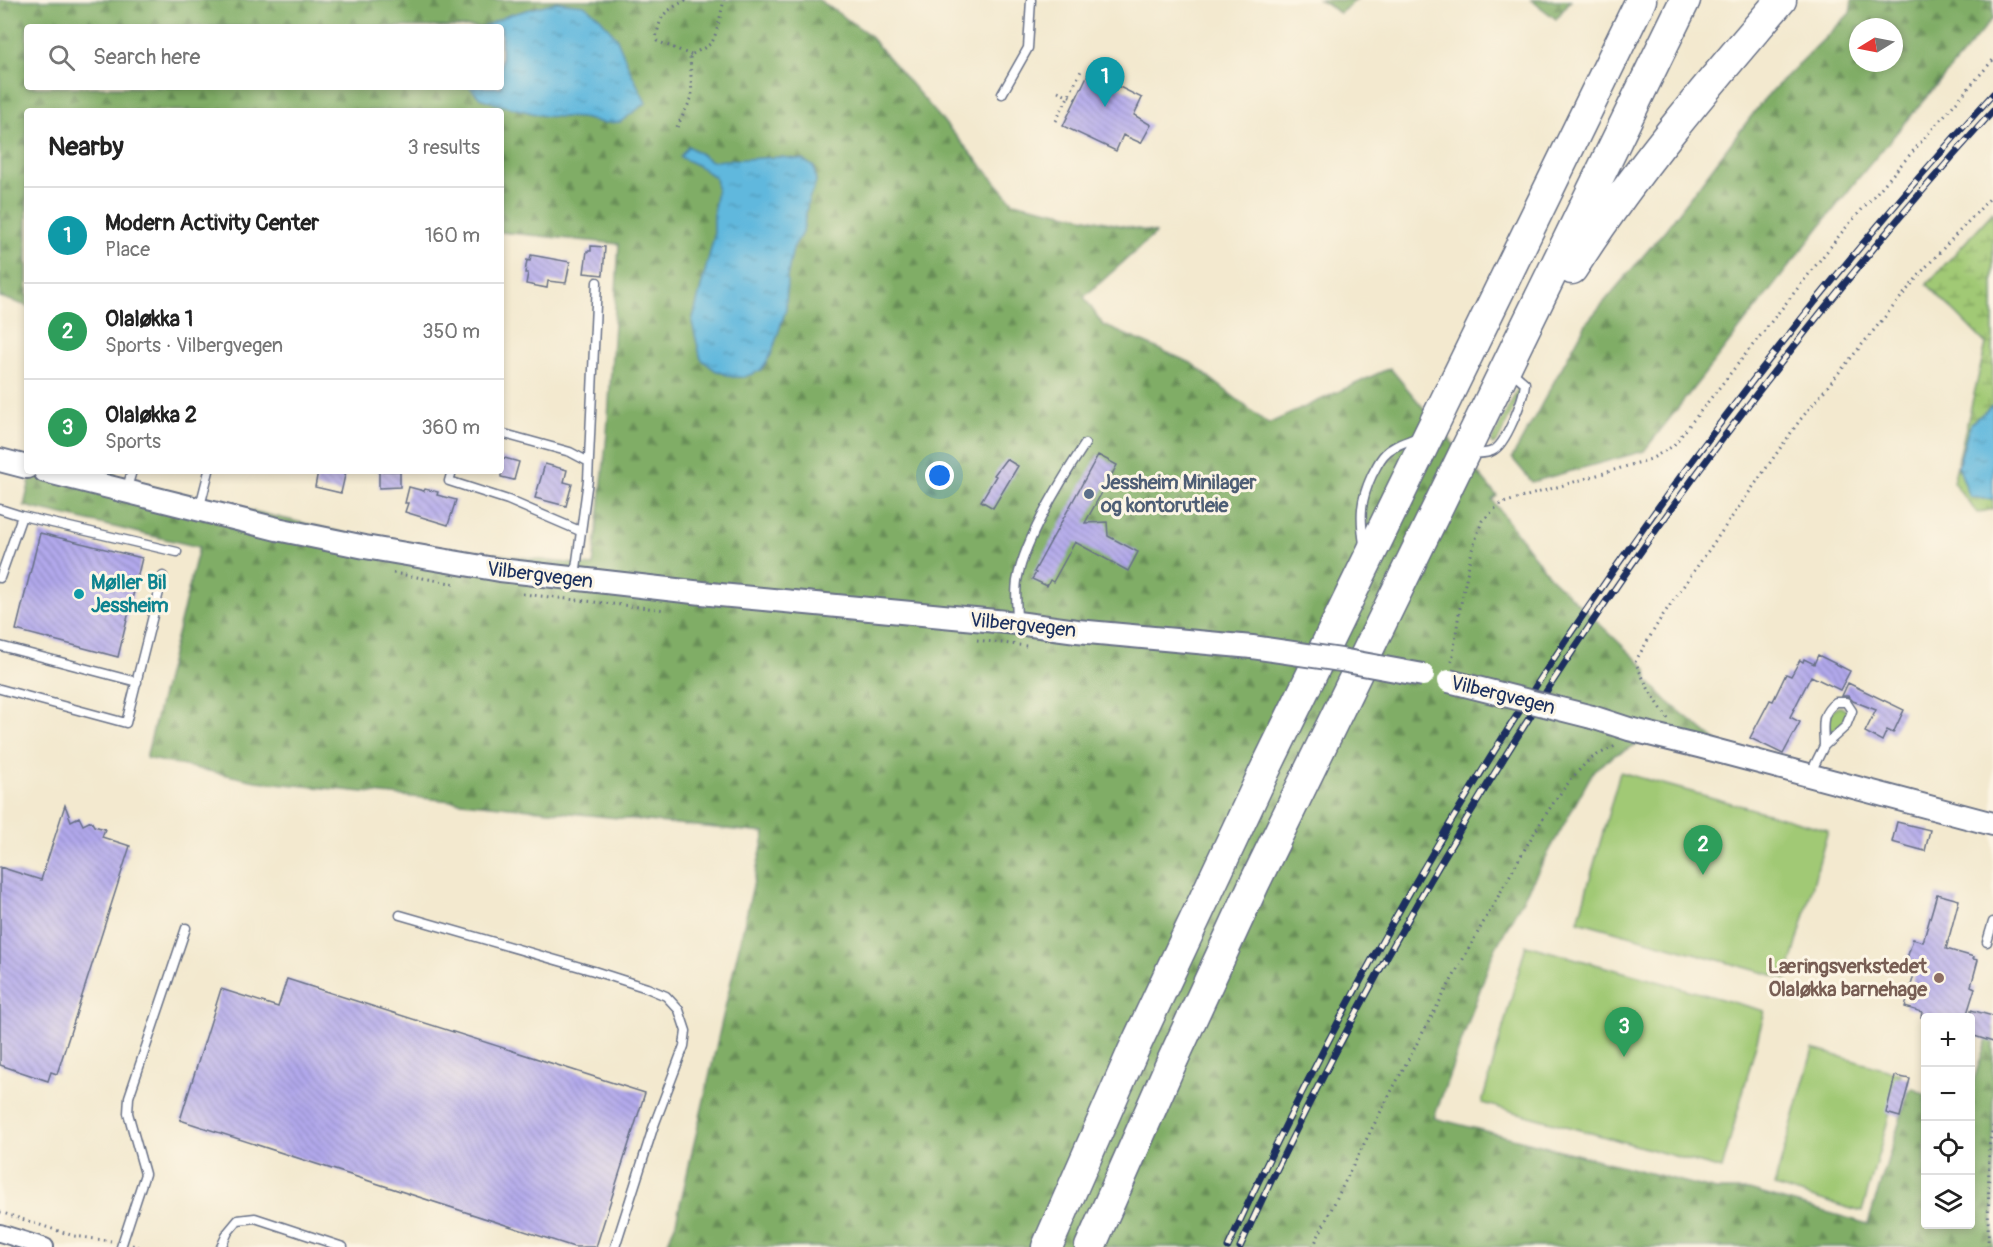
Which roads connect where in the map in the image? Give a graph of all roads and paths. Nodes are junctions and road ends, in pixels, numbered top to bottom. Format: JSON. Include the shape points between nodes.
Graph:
{"nodes":[{"id":1,"x":686,"y":0,"type":"edge"},
{"id":2,"x":724,"y":0,"type":"edge"},
{"id":3,"x":1031,"y":0,"type":"edge"},
{"id":4,"x":1625,"y":0,"type":"edge"},
{"id":5,"x":1641,"y":0,"type":"edge"},
{"id":6,"x":1685,"y":0,"type":"edge"},
{"id":7,"x":1781,"y":0,"type":"edge"},
{"id":8,"x":691,"y":55,"type":"junction"},
{"id":9,"x":1993,"y":60,"type":"edge"},
{"id":10,"x":1082,"y":69,"type":"dead end"},
{"id":11,"x":1058,"y":91,"type":"dead end"},
{"id":12,"x":1002,"y":94,"type":"dead end"},
{"id":13,"x":1069,"y":96,"type":"junction"},
{"id":14,"x":1076,"y":99,"type":"dead end"},
{"id":15,"x":1056,"y":121,"type":"dead end"},
{"id":16,"x":677,"y":127,"type":"dead end"},
{"id":17,"x":1578,"y":129,"type":"junction"},
{"id":18,"x":1993,"y":195,"type":"edge"},
{"id":19,"x":597,"y":282,"type":"dead end"},
{"id":20,"x":1506,"y":367,"type":"junction"},
{"id":21,"x":504,"y":434,"type":"edge"},
{"id":22,"x":1085,"y":444,"type":"dead end"},
{"id":23,"x":0,"y":460,"type":"edge"},
{"id":24,"x":587,"y":461,"type":"junction"},
{"id":25,"x":24,"y":466,"type":"edge"},
{"id":26,"x":70,"y":474,"type":"edge"},
{"id":27,"x":208,"y":474,"type":"edge"},
{"id":28,"x":451,"y":474,"type":"edge"},
{"id":29,"x":129,"y":481,"type":"edge"},
{"id":30,"x":0,"y":509,"type":"edge"},
{"id":31,"x":199,"y":510,"type":"junction"},
{"id":32,"x":22,"y":516,"type":"junction"},
{"id":33,"x":580,"y":531,"type":"junction"},
{"id":34,"x":177,"y":552,"type":"dead end"},
{"id":35,"x":4,"y":555,"type":"edge"},
{"id":36,"x":163,"y":576,"type":"dead end"},
{"id":37,"x":0,"y":578,"type":"edge"},
{"id":38,"x":575,"y":580,"type":"junction"},
{"id":39,"x":1017,"y":623,"type":"junction"},
{"id":40,"x":0,"y":646,"type":"edge"},
{"id":41,"x":1449,"y":681,"type":"junction"},
{"id":42,"x":137,"y":682,"type":"junction"},
{"id":43,"x":0,"y":689,"type":"edge"},
{"id":44,"x":1629,"y":729,"type":"junction"},
{"id":45,"x":1663,"y":737,"type":"junction"},
{"id":46,"x":1824,"y":746,"type":"junction"},
{"id":47,"x":1810,"y":775,"type":"junction"},
{"id":48,"x":1993,"y":824,"type":"edge"},
{"id":49,"x":400,"y":915,"type":"dead end"},
{"id":50,"x":1993,"y":922,"type":"edge"},
{"id":51,"x":186,"y":928,"type":"dead end"},
{"id":52,"x":1987,"y":942,"type":"dead end"},
{"id":53,"x":1993,"y":1126,"type":"edge"},
{"id":54,"x":0,"y":1212,"type":"edge"},
{"id":55,"x":0,"y":1233,"type":"edge"},
{"id":56,"x":122,"y":1245,"type":"edge"},
{"id":57,"x":45,"y":1247,"type":"edge"},
{"id":58,"x":139,"y":1247,"type":"edge"},
{"id":59,"x":221,"y":1247,"type":"edge"},
{"id":60,"x":343,"y":1247,"type":"edge"},
{"id":61,"x":615,"y":1247,"type":"edge"},
{"id":62,"x":1047,"y":1247,"type":"edge"},
{"id":63,"x":1090,"y":1247,"type":"edge"},
{"id":64,"x":1313,"y":1247,"type":"edge"},
{"id":65,"x":1988,"y":1247,"type":"edge"}],
"edges":[{"from":1,"to":8,"type":"path","via":[[661,18],[656,39]]},
{"from":2,"to":8,"type":"path","via":[[712,43]]},
{"from":3,"to":12,"type":"lane","via":[[1028,48]]},
{"from":4,"to":17,"type":"highway","via":[[1580,93]]},
{"from":5,"to":17,"type":"highway"},
{"from":6,"to":20,"type":"highway"},
{"from":7,"to":20,"type":"highway","via":[[1655,151],[1591,239],[1527,352]]},
{"from":8,"to":16,"type":"path","via":[[692,97]]},
{"from":9,"to":41,"type":"path","via":[[1843,231],[1673,446],[1651,459],[1500,504],[1482,521],[1465,582]]},
{"from":10,"to":13,"type":"path"},
{"from":11,"to":13,"type":"path"},
{"from":13,"to":14,"type":"path"},
{"from":13,"to":15,"type":"path"},
{"from":17,"to":62,"type":"highway","via":[[1264,770]]},
{"from":18,"to":45,"type":"path","via":[[1925,268],[1800,420],[1661,618],[1635,662],[1668,718]]},
{"from":19,"to":24,"type":"lane"},
{"from":20,"to":63,"type":"highway","via":[[1254,884]]},
{"from":21,"to":24,"type":"lane","via":[[570,452]]},
{"from":22,"to":39,"type":"lane","via":[[1027,549],[1017,581]]},
{"from":23,"to":25,"type":"main road"},
{"from":24,"to":33,"type":"lane"},
{"from":26,"to":29,"type":"main road","name":"Vilbergvegen"},
{"from":27,"to":31,"type":"lane"},
{"from":28,"to":33,"type":"lane","via":[[449,482],[508,500]]},
{"from":29,"to":31,"type":"main road","name":"Vilbergvegen"},
{"from":30,"to":32,"type":"lane"},
{"from":31,"to":38,"type":"main road","name":"Vilbergvegen","via":[[365,547]]},
{"from":32,"to":34,"type":"lane"},
{"from":32,"to":35,"type":"lane"},
{"from":33,"to":38,"type":"lane"},
{"from":35,"to":37,"type":"lane"},
{"from":36,"to":42,"type":"lane"},
{"from":38,"to":39,"type":"main road","name":"Vilbergvegen"},
{"from":39,"to":41,"type":"main road","name":"Vilbergvegen","bridge":true,"via":[[1252,647]]},
{"from":40,"to":42,"type":"lane"},
{"from":41,"to":44,"type":"main road","name":"Vilbergvegen","bridge":true},
{"from":42,"to":43,"type":"lane","via":[[126,723]]},
{"from":44,"to":45,"type":"main road","name":"Vilbergvegen"},
{"from":44,"to":64,"type":"path","via":[[1618,745],[1586,763],[1562,791],[1530,841],[1412,1049]]},
{"from":45,"to":47,"type":"main road","name":"Vilbergvegen"},
{"from":46,"to":46,"type":"lane","via":[[1849,722],[1852,711],[1846,702],[1836,702],[1827,709]]},
{"from":46,"to":47,"type":"lane"},
{"from":47,"to":48,"type":"main road","name":"Vilbergvegen"},
{"from":49,"to":61,"type":"lane","via":[[647,988],[666,996],[679,1010],[686,1031],[684,1046]]},
{"from":50,"to":52,"type":"lane"},
{"from":51,"to":56,"type":"lane","via":[[129,1097],[128,1113],[145,1174]]},
{"from":53,"to":65,"type":"path","via":[[1989,1146]]},
{"from":54,"to":56,"type":"path","via":[[74,1236]]},
{"from":55,"to":57,"type":"street"},
{"from":56,"to":58,"type":"path"},
{"from":59,"to":60,"type":"lane","via":[[238,1220],[255,1218]]}]}
